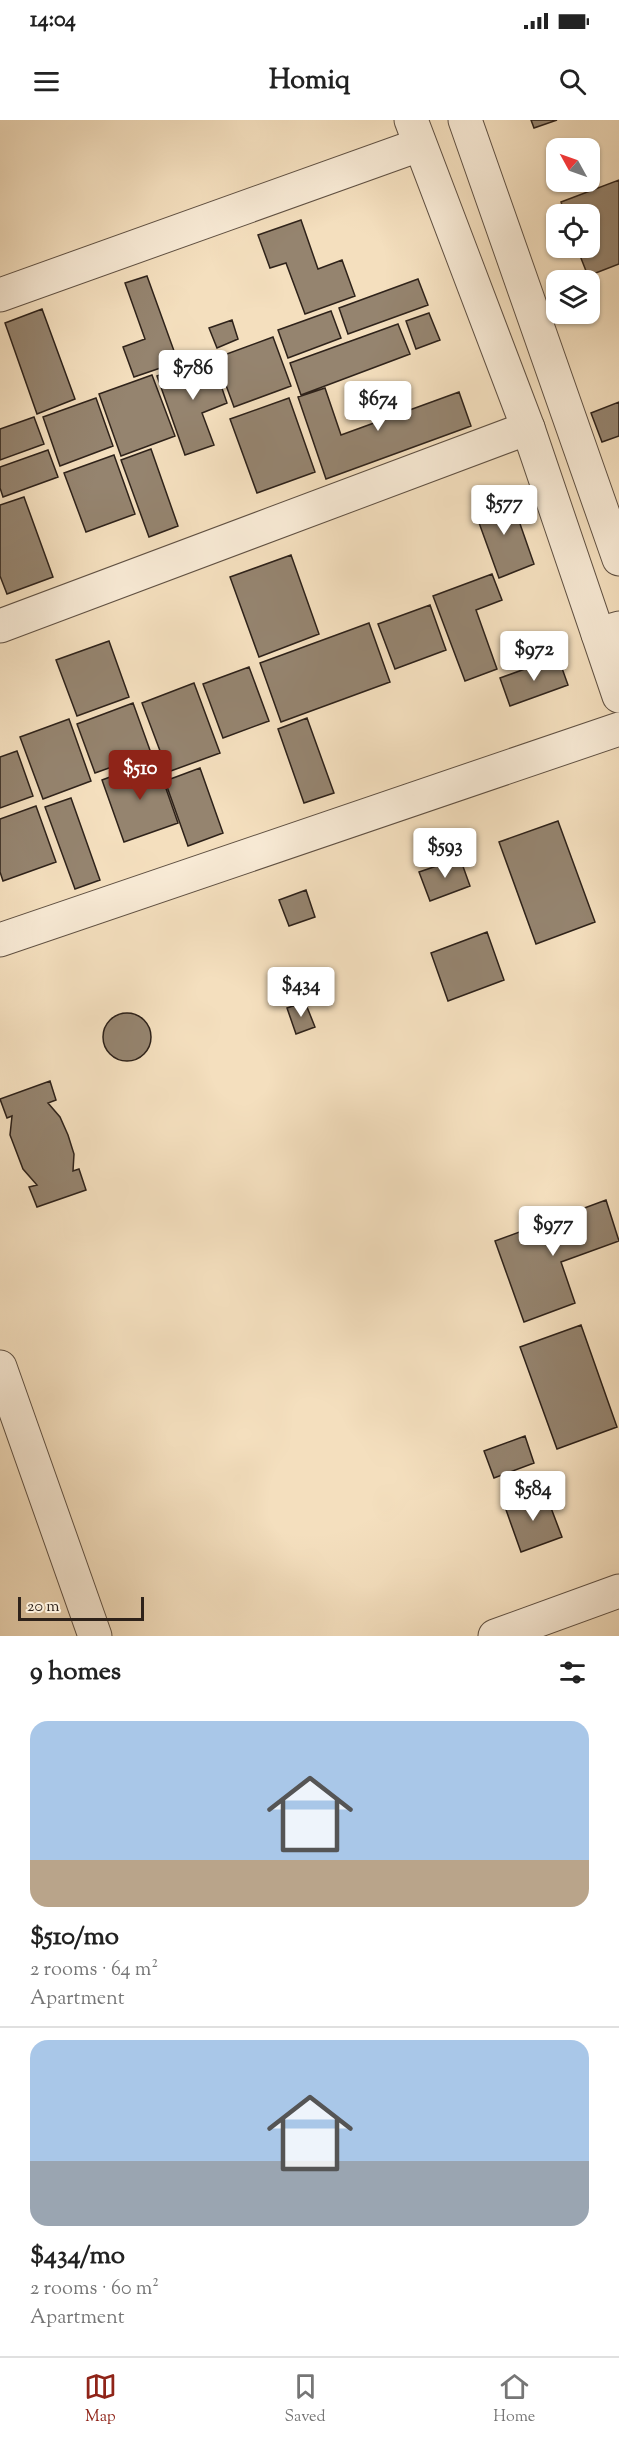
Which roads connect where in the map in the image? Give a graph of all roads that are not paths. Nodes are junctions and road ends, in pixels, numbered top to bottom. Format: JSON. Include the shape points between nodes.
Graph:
{"nodes":[{"id":1,"x":465,"y":120,"type":"edge"},
{"id":2,"x":415,"y":132,"type":"edge"},
{"id":3,"x":0,"y":295,"type":"edge"},
{"id":4,"x":528,"y":428,"type":"junction"},
{"id":5,"x":619,"y":559,"type":"edge"},
{"id":6,"x":0,"y":626,"type":"edge"},
{"id":7,"x":608,"y":631,"type":"edge"},
{"id":8,"x":619,"y":696,"type":"edge"},
{"id":9,"x":619,"y":729,"type":"edge"},
{"id":10,"x":0,"y":940,"type":"edge"},
{"id":11,"x":0,"y":1367,"type":"edge"},
{"id":12,"x":619,"y":1591,"type":"edge"},
{"id":13,"x":95,"y":1636,"type":"edge"},
{"id":14,"x":495,"y":1636,"type":"edge"}],
"edges":[{"from":1,"to":5,"type":"street"},
{"from":2,"to":3,"type":"street"},
{"from":2,"to":4,"type":"street"},
{"from":4,"to":6,"type":"street"},
{"from":4,"to":7,"type":"street"},
{"from":7,"to":8,"type":"street"},
{"from":9,"to":10,"type":"street"},
{"from":11,"to":13,"type":"street"},
{"from":12,"to":14,"type":"street"}]}
